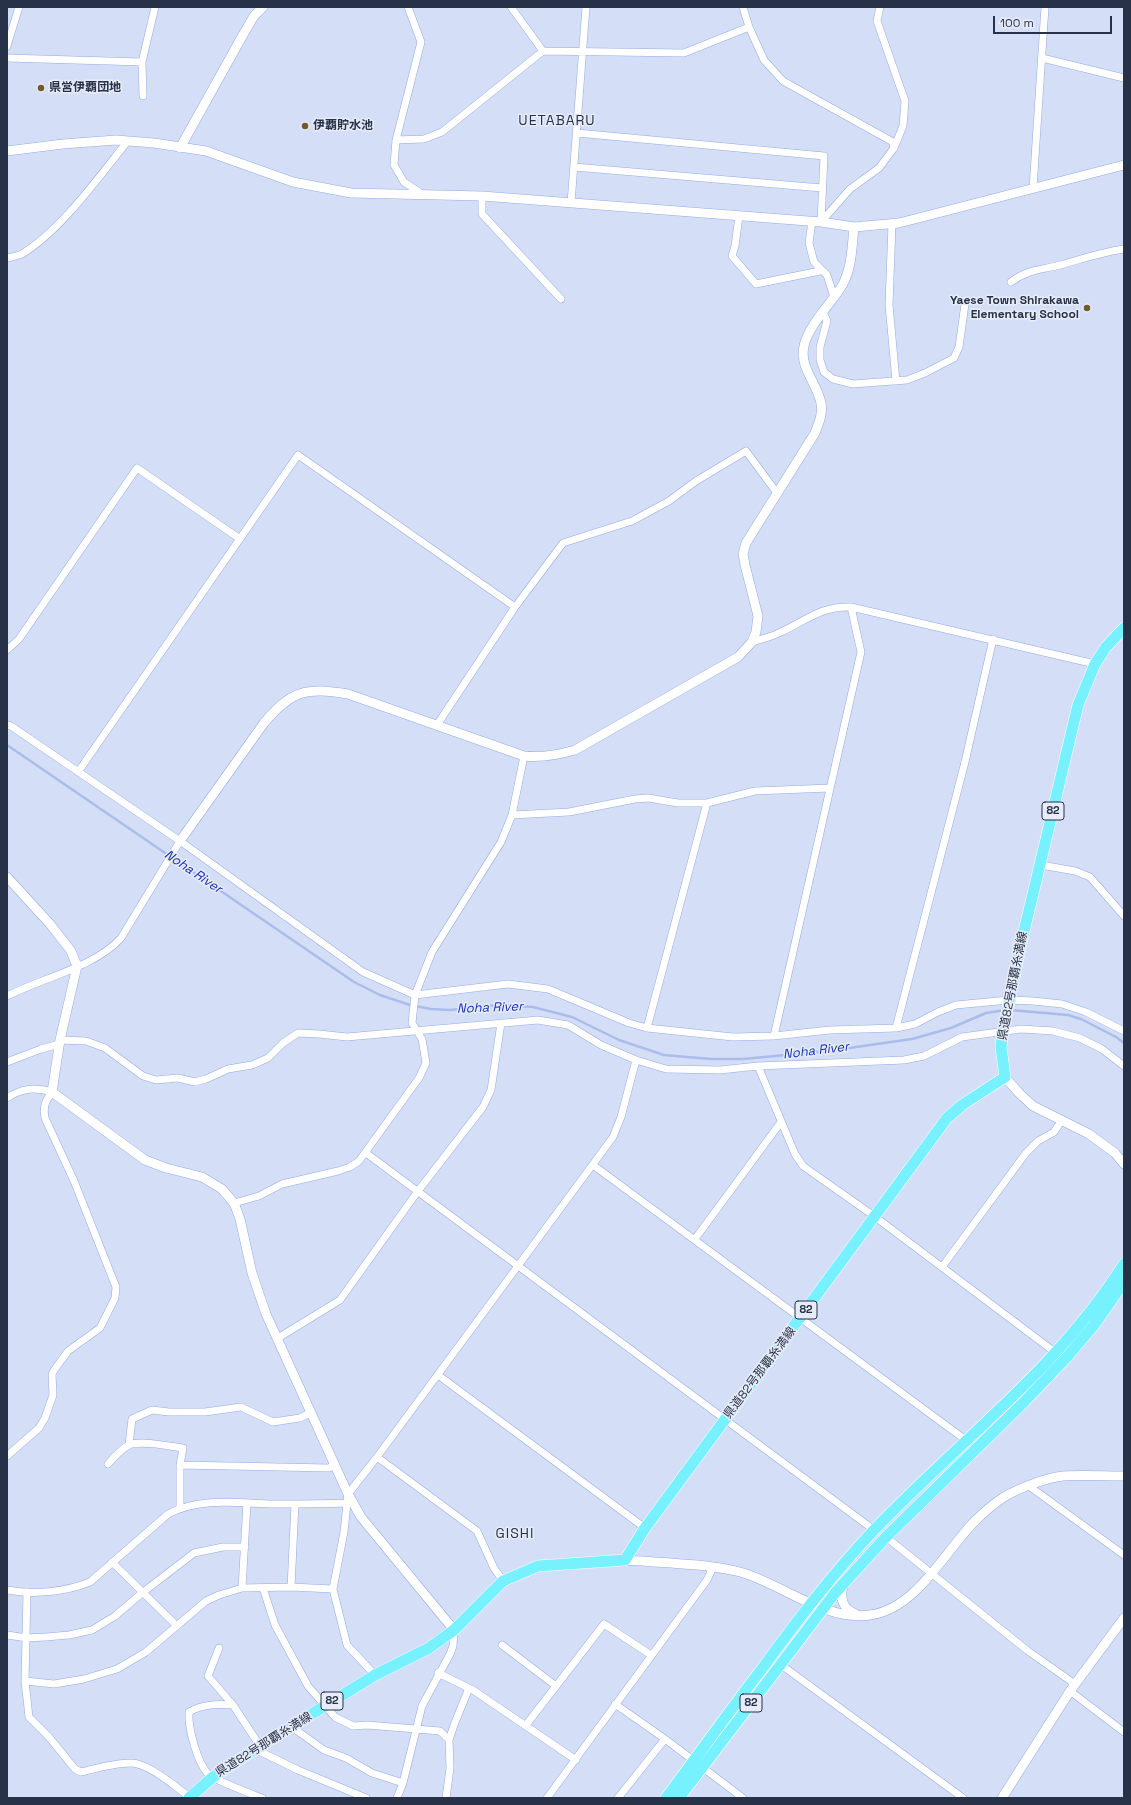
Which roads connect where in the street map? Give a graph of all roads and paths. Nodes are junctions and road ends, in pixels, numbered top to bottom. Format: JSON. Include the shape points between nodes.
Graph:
{"nodes":[{"id":1,"x":19,"y":7,"type":"edge"},
{"id":2,"x":155,"y":7,"type":"edge"},
{"id":3,"x":263,"y":7,"type":"edge"},
{"id":4,"x":408,"y":7,"type":"edge"},
{"id":5,"x":511,"y":7,"type":"edge"},
{"id":6,"x":586,"y":7,"type":"edge"},
{"id":7,"x":743,"y":7,"type":"edge"},
{"id":8,"x":880,"y":7,"type":"edge"},
{"id":9,"x":1045,"y":7,"type":"edge"},
{"id":10,"x":749,"y":27,"type":"junction"},
{"id":11,"x":7,"y":46,"type":"edge"},
{"id":12,"x":543,"y":51,"type":"junction"},
{"id":13,"x":583,"y":51,"type":"junction"},
{"id":14,"x":7,"y":58,"type":"edge"},
{"id":15,"x":1042,"y":58,"type":"junction"},
{"id":16,"x":142,"y":62,"type":"junction"},
{"id":17,"x":1124,"y":78,"type":"edge"},
{"id":18,"x":143,"y":96,"type":"dead end"},
{"id":19,"x":577,"y":133,"type":"junction"},
{"id":20,"x":396,"y":140,"type":"junction"},
{"id":21,"x":127,"y":142,"type":"junction"},
{"id":22,"x":180,"y":148,"type":"junction"},
{"id":23,"x":894,"y":148,"type":"junction"},
{"id":24,"x":7,"y":151,"type":"edge"},
{"id":25,"x":1124,"y":165,"type":"edge"},
{"id":26,"x":574,"y":167,"type":"junction"},
{"id":27,"x":822,"y":188,"type":"junction"},
{"id":28,"x":1033,"y":188,"type":"junction"},
{"id":29,"x":422,"y":194,"type":"junction"},
{"id":30,"x":482,"y":196,"type":"junction"},
{"id":31,"x":571,"y":203,"type":"junction"},
{"id":32,"x":738,"y":216,"type":"junction"},
{"id":33,"x":816,"y":222,"type":"junction"},
{"id":34,"x":892,"y":224,"type":"junction"},
{"id":35,"x":854,"y":227,"type":"junction"},
{"id":36,"x":1124,"y":249,"type":"edge"},
{"id":37,"x":7,"y":258,"type":"edge"},
{"id":38,"x":820,"y":270,"type":"junction"},
{"id":39,"x":1011,"y":282,"type":"dead end"},
{"id":40,"x":834,"y":297,"type":"junction"},
{"id":41,"x":561,"y":299,"type":"dead end"},
{"id":42,"x":965,"y":304,"type":"dead end"},
{"id":43,"x":823,"y":312,"type":"junction"},
{"id":44,"x":896,"y":381,"type":"junction"},
{"id":45,"x":777,"y":492,"type":"junction"},
{"id":46,"x":240,"y":539,"type":"junction"},
{"id":47,"x":516,"y":607,"type":"junction"},
{"id":48,"x":850,"y":607,"type":"junction"},
{"id":49,"x":1124,"y":628,"type":"edge"},
{"id":50,"x":992,"y":639,"type":"junction"},
{"id":51,"x":752,"y":642,"type":"junction"},
{"id":52,"x":7,"y":650,"type":"edge"},
{"id":53,"x":1095,"y":664,"type":"junction"},
{"id":54,"x":7,"y":724,"type":"edge"},
{"id":55,"x":437,"y":725,"type":"junction"},
{"id":56,"x":524,"y":756,"type":"junction"},
{"id":57,"x":78,"y":772,"type":"junction"},
{"id":58,"x":830,"y":788,"type":"junction"},
{"id":59,"x":707,"y":803,"type":"junction"},
{"id":60,"x":512,"y":815,"type":"junction"},
{"id":61,"x":179,"y":844,"type":"junction"},
{"id":62,"x":1041,"y":865,"type":"junction"},
{"id":63,"x":7,"y":877,"type":"edge"},
{"id":64,"x":1124,"y":916,"type":"edge"},
{"id":65,"x":77,"y":966,"type":"junction"},
{"id":66,"x":7,"y":996,"type":"edge"},
{"id":67,"x":415,"y":998,"type":"junction"},
{"id":68,"x":1009,"y":1003,"type":"junction"},
{"id":69,"x":501,"y":1023,"type":"junction"},
{"id":70,"x":1004,"y":1027,"type":"junction"},
{"id":71,"x":647,"y":1028,"type":"junction"},
{"id":72,"x":896,"y":1028,"type":"junction"},
{"id":73,"x":1123,"y":1028,"type":"edge"},
{"id":74,"x":416,"y":1031,"type":"junction"},
{"id":75,"x":774,"y":1036,"type":"junction"},
{"id":76,"x":60,"y":1042,"type":"junction"},
{"id":77,"x":636,"y":1060,"type":"junction"},
{"id":78,"x":7,"y":1062,"type":"edge"},
{"id":79,"x":758,"y":1066,"type":"junction"},
{"id":80,"x":1124,"y":1066,"type":"edge"},
{"id":81,"x":1005,"y":1077,"type":"junction"},
{"id":82,"x":52,"y":1092,"type":"junction"},
{"id":83,"x":7,"y":1098,"type":"edge"},
{"id":84,"x":1062,"y":1120,"type":"junction"},
{"id":85,"x":781,"y":1122,"type":"junction"},
{"id":86,"x":366,"y":1153,"type":"junction"},
{"id":87,"x":1124,"y":1164,"type":"edge"},
{"id":88,"x":593,"y":1165,"type":"junction"},
{"id":89,"x":418,"y":1192,"type":"junction"},
{"id":90,"x":234,"y":1203,"type":"junction"},
{"id":91,"x":874,"y":1216,"type":"junction"},
{"id":92,"x":695,"y":1239,"type":"junction"},
{"id":93,"x":1124,"y":1264,"type":"edge"},
{"id":94,"x":519,"y":1265,"type":"junction"},
{"id":95,"x":942,"y":1267,"type":"junction"},
{"id":96,"x":1124,"y":1282,"type":"edge"},
{"id":97,"x":800,"y":1318,"type":"junction"},
{"id":98,"x":1090,"y":1321,"type":"junction"},
{"id":99,"x":278,"y":1338,"type":"junction"},
{"id":100,"x":1056,"y":1353,"type":"junction"},
{"id":101,"x":438,"y":1375,"type":"junction"},
{"id":102,"x":310,"y":1413,"type":"junction"},
{"id":103,"x":725,"y":1419,"type":"junction"},
{"id":104,"x":967,"y":1441,"type":"junction"},
{"id":105,"x":129,"y":1445,"type":"junction"},
{"id":106,"x":7,"y":1456,"type":"edge"},
{"id":107,"x":377,"y":1457,"type":"junction"},
{"id":108,"x":108,"y":1464,"type":"dead end"},
{"id":109,"x":180,"y":1465,"type":"junction"},
{"id":110,"x":334,"y":1465,"type":"junction"},
{"id":111,"x":1124,"y":1476,"type":"edge"},
{"id":112,"x":1029,"y":1486,"type":"junction"},
{"id":113,"x":347,"y":1499,"type":"junction"},
{"id":114,"x":247,"y":1503,"type":"junction"},
{"id":115,"x":295,"y":1504,"type":"junction"},
{"id":116,"x":180,"y":1508,"type":"junction"},
{"id":117,"x":645,"y":1528,"type":"junction"},
{"id":118,"x":874,"y":1530,"type":"junction"},
{"id":119,"x":886,"y":1537,"type":"junction"},
{"id":120,"x":245,"y":1547,"type":"junction"},
{"id":121,"x":1124,"y":1555,"type":"edge"},
{"id":122,"x":625,"y":1560,"type":"junction"},
{"id":123,"x":112,"y":1562,"type":"junction"},
{"id":124,"x":713,"y":1567,"type":"junction"},
{"id":125,"x":932,"y":1572,"type":"junction"},
{"id":126,"x":503,"y":1581,"type":"junction"},
{"id":127,"x":844,"y":1583,"type":"junction"},
{"id":128,"x":291,"y":1587,"type":"junction"},
{"id":129,"x":242,"y":1588,"type":"junction"},
{"id":130,"x":263,"y":1588,"type":"junction"},
{"id":131,"x":333,"y":1589,"type":"junction"},
{"id":132,"x":7,"y":1590,"type":"edge"},
{"id":133,"x":27,"y":1592,"type":"junction"},
{"id":134,"x":142,"y":1593,"type":"junction"},
{"id":135,"x":811,"y":1603,"type":"junction"},
{"id":136,"x":823,"y":1608,"type":"junction"},
{"id":137,"x":861,"y":1616,"type":"junction"},
{"id":138,"x":1124,"y":1618,"type":"edge"},
{"id":139,"x":177,"y":1626,"type":"junction"},
{"id":140,"x":454,"y":1630,"type":"junction"},
{"id":141,"x":7,"y":1635,"type":"edge"},
{"id":142,"x":27,"y":1638,"type":"junction"},
{"id":143,"x":502,"y":1645,"type":"dead end"},
{"id":144,"x":219,"y":1648,"type":"dead end"},
{"id":145,"x":651,"y":1655,"type":"junction"},
{"id":146,"x":780,"y":1664,"type":"junction"},
{"id":147,"x":438,"y":1673,"type":"junction"},
{"id":148,"x":375,"y":1676,"type":"junction"},
{"id":149,"x":25,"y":1681,"type":"junction"},
{"id":150,"x":556,"y":1686,"type":"junction"},
{"id":151,"x":469,"y":1688,"type":"junction"},
{"id":152,"x":1073,"y":1688,"type":"junction"},
{"id":153,"x":615,"y":1704,"type":"junction"},
{"id":154,"x":233,"y":1705,"type":"junction"},
{"id":155,"x":325,"y":1706,"type":"junction"},
{"id":156,"x":526,"y":1725,"type":"junction"},
{"id":157,"x":292,"y":1727,"type":"junction"},
{"id":158,"x":417,"y":1729,"type":"junction"},
{"id":159,"x":1124,"y":1732,"type":"edge"},
{"id":160,"x":665,"y":1739,"type":"junction"},
{"id":161,"x":449,"y":1740,"type":"junction"},
{"id":162,"x":258,"y":1748,"type":"junction"},
{"id":163,"x":576,"y":1760,"type":"junction"},
{"id":164,"x":697,"y":1764,"type":"junction"},
{"id":165,"x":213,"y":1777,"type":"junction"},
{"id":166,"x":403,"y":1783,"type":"junction"},
{"id":167,"x":190,"y":1798,"type":"edge"},
{"id":168,"x":262,"y":1798,"type":"edge"},
{"id":169,"x":366,"y":1798,"type":"edge"},
{"id":170,"x":397,"y":1798,"type":"edge"},
{"id":171,"x":446,"y":1798,"type":"edge"},
{"id":172,"x":547,"y":1798,"type":"edge"},
{"id":173,"x":618,"y":1798,"type":"edge"},
{"id":174,"x":666,"y":1798,"type":"edge"},
{"id":175,"x":679,"y":1798,"type":"edge"},
{"id":176,"x":744,"y":1798,"type":"edge"},
{"id":177,"x":963,"y":1798,"type":"edge"},
{"id":178,"x":1002,"y":1798,"type":"edge"}],
"edges":[{"from":1,"to":11,"type":"street"},
{"from":2,"to":16,"type":"street"},
{"from":3,"to":22,"type":"street","via":[[244,32]]},
{"from":4,"to":20,"type":"street","via":[[421,42]]},
{"from":5,"to":12,"type":"street"},
{"from":6,"to":13,"type":"street"},
{"from":7,"to":10,"type":"street"},
{"from":8,"to":23,"type":"street","via":[[877,20],[905,101],[903,126]]},
{"from":9,"to":15,"type":"street"},
{"from":10,"to":13,"type":"street","via":[[684,53]]},
{"from":10,"to":23,"type":"street","via":[[764,60],[782,81],[893,142]]},
{"from":12,"to":13,"type":"street"},
{"from":12,"to":20,"type":"street","via":[[442,132],[424,139]]},
{"from":13,"to":19,"type":"street"},
{"from":14,"to":16,"type":"street"},
{"from":15,"to":17,"type":"street"},
{"from":15,"to":28,"type":"street"},
{"from":16,"to":18,"type":"street"},
{"from":19,"to":26,"type":"street"},
{"from":19,"to":27,"type":"street","via":[[824,156]]},
{"from":20,"to":29,"type":"street","via":[[394,165],[404,182]]},
{"from":21,"to":22,"type":"street"},
{"from":21,"to":24,"type":"street","via":[[104,140]]},
{"from":21,"to":37,"type":"street","via":[[48,235],[20,254]]},
{"from":22,"to":29,"type":"street","via":[[206,151],[293,182],[351,193]]},
{"from":23,"to":33,"type":"street","via":[[879,168],[850,189]]},
{"from":25,"to":28,"type":"street"},
{"from":26,"to":27,"type":"street"},
{"from":26,"to":31,"type":"street"},
{"from":27,"to":33,"type":"street"},
{"from":28,"to":34,"type":"street"},
{"from":29,"to":30,"type":"street"},
{"from":30,"to":31,"type":"street"},
{"from":30,"to":41,"type":"street","via":[[482,214]]},
{"from":31,"to":32,"type":"street"},
{"from":32,"to":33,"type":"street"},
{"from":32,"to":38,"type":"street","via":[[732,256],[756,284]]},
{"from":33,"to":35,"type":"street"},
{"from":33,"to":38,"type":"street","via":[[809,243],[814,262]]},
{"from":34,"to":35,"type":"street"},
{"from":34,"to":44,"type":"street","via":[[889,305]]},
{"from":35,"to":40,"type":"street","via":[[850,266],[844,283]]},
{"from":36,"to":39,"type":"street","via":[[1023,273]]},
{"from":38,"to":40,"type":"street","via":[[827,275]]},
{"from":40,"to":43,"type":"street"},
{"from":42,"to":44,"type":"street","via":[[959,347],[954,358],[925,373]]},
{"from":43,"to":44,"type":"street","via":[[827,321],[820,347],[820,360],[824,372],[833,379],[853,384]]},
{"from":43,"to":45,"type":"street","via":[[804,345],[803,360],[821,403],[820,419],[815,433]]},
{"from":45,"to":47,"type":"street","via":[[746,451],[696,481],[669,501],[632,520],[562,543]]},
{"from":45,"to":51,"type":"street","via":[[751,534],[743,554],[758,616]]},
{"from":46,"to":47,"type":"street","via":[[298,456]]},
{"from":46,"to":52,"type":"street","via":[[137,468],[19,639]]},
{"from":46,"to":57,"type":"street"},
{"from":47,"to":55,"type":"street"},
{"from":48,"to":50,"type":"street"},
{"from":48,"to":51,"type":"street","via":[[822,610],[780,633]]},
{"from":48,"to":58,"type":"street","via":[[861,652]]},
{"from":49,"to":53,"type":"main road","name":"県道82号那覇糸満線","number":"82"},
{"from":50,"to":53,"type":"street"},
{"from":50,"to":72,"type":"street","via":[[965,762]]},
{"from":51,"to":56,"type":"street","via":[[738,657],[575,750],[555,756]]},
{"from":53,"to":62,"type":"main road","name":"県道82号那覇糸満線","number":"82","via":[[1078,705]]},
{"from":54,"to":57,"type":"street"},
{"from":55,"to":56,"type":"street"},
{"from":55,"to":61,"type":"street","via":[[348,694],[325,690],[305,691],[291,697],[264,723]]},
{"from":56,"to":60,"type":"street"},
{"from":57,"to":61,"type":"street"},
{"from":58,"to":59,"type":"street","via":[[755,791]]},
{"from":58,"to":75,"type":"street"},
{"from":59,"to":60,"type":"street","via":[[678,803],[648,798],[569,812]]},
{"from":59,"to":71,"type":"street"},
{"from":60,"to":67,"type":"street","via":[[501,842],[432,952]]},
{"from":61,"to":65,"type":"street","via":[[121,938],[112,948]]},
{"from":61,"to":67,"type":"street","via":[[363,972]]},
{"from":62,"to":64,"type":"street","via":[[1075,871],[1090,877]]},
{"from":62,"to":68,"type":"main road","name":"県道82号那覇糸満線","number":"82"},
{"from":63,"to":65,"type":"street","via":[[50,924],[71,951]]},
{"from":65,"to":66,"type":"street"},
{"from":65,"to":76,"type":"street"},
{"from":67,"to":71,"type":"street","via":[[508,984],[548,989]]},
{"from":67,"to":74,"type":"street","via":[[412,1023]]},
{"from":68,"to":70,"type":"main road","name":"県道82号那覇糸満線","number":"82"},
{"from":68,"to":72,"type":"street","via":[[956,1005],[916,1024]]},
{"from":68,"to":73,"type":"street","via":[[1062,1004]]},
{"from":69,"to":74,"type":"street"},
{"from":69,"to":77,"type":"street","via":[[538,1020],[568,1025],[601,1045]]},
{"from":69,"to":89,"type":"street","via":[[491,1090],[483,1107]]},
{"from":70,"to":79,"type":"street","via":[[962,1037],[924,1056],[904,1060]]},
{"from":70,"to":80,"type":"street","via":[[1053,1031],[1080,1038],[1102,1049]]},
{"from":70,"to":81,"type":"main road","name":"県道82号那覇糸満線","number":"82","via":[[1001,1047]]},
{"from":71,"to":75,"type":"street","via":[[732,1037]]},
{"from":72,"to":75,"type":"street","via":[[830,1030]]},
{"from":74,"to":76,"type":"street","via":[[346,1037],[298,1033],[268,1058],[252,1065],[228,1069],[195,1082],[178,1078],[156,1080],[144,1076],[105,1048],[86,1041]]},
{"from":74,"to":86,"type":"street","via":[[422,1040],[426,1063],[419,1078]]},
{"from":76,"to":78,"type":"street"},
{"from":76,"to":82,"type":"street"},
{"from":77,"to":79,"type":"street","via":[[666,1069],[720,1070]]},
{"from":77,"to":88,"type":"street","via":[[622,1117],[613,1137]]},
{"from":79,"to":85,"type":"street"},
{"from":81,"to":84,"type":"street","via":[[1033,1106]]},
{"from":81,"to":91,"type":"main road","name":"県道82号那覇糸満線","number":"82","via":[[947,1118]]},
{"from":82,"to":83,"type":"street","via":[[40,1088],[24,1089]]},
{"from":82,"to":90,"type":"street","via":[[145,1160],[202,1177],[222,1189]]},
{"from":82,"to":106,"type":"street","via":[[45,1102],[45,1118],[74,1181],[112,1276],[116,1298],[100,1328],[68,1352],[52,1374],[53,1395],[39,1428]]},
{"from":84,"to":87,"type":"street","via":[[1102,1143]]},
{"from":84,"to":95,"type":"street","via":[[1054,1132],[1038,1141],[1026,1153]]},
{"from":85,"to":91,"type":"street","via":[[803,1166]]},
{"from":85,"to":92,"type":"street"},
{"from":86,"to":89,"type":"street"},
{"from":86,"to":90,"type":"street","via":[[350,1167],[282,1184],[259,1196]]},
{"from":88,"to":92,"type":"street"},
{"from":88,"to":94,"type":"street"},
{"from":89,"to":94,"type":"street"},
{"from":89,"to":99,"type":"street","via":[[340,1300]]},
{"from":90,"to":99,"type":"street","via":[[252,1273],[266,1314]]},
{"from":91,"to":95,"type":"street"},
{"from":91,"to":97,"type":"main road","name":"県道82号那覇糸満線","number":"82"},
{"from":92,"to":97,"type":"street"},
{"from":93,"to":98,"type":"main road","number":"82"},
{"from":94,"to":101,"type":"street"},
{"from":94,"to":103,"type":"street"},
{"from":95,"to":100,"type":"street"},
{"from":96,"to":98,"type":"main road","number":"82"},
{"from":97,"to":103,"type":"main road","name":"県道82号那覇糸満線","number":"82"},
{"from":97,"to":104,"type":"street"},
{"from":98,"to":100,"type":"main road","number":"82"},
{"from":98,"to":119,"type":"main road","number":"82","via":[[1067,1357]]},
{"from":99,"to":102,"type":"street"},
{"from":100,"to":104,"type":"main road","number":"82"},
{"from":101,"to":107,"type":"street"},
{"from":101,"to":117,"type":"street"},
{"from":102,"to":105,"type":"street","via":[[300,1418],[273,1422],[241,1407],[204,1412],[152,1410],[132,1419]]},
{"from":102,"to":110,"type":"street"},
{"from":103,"to":117,"type":"main road","name":"県道82号那覇糸満線","number":"82"},
{"from":103,"to":118,"type":"street"},
{"from":104,"to":118,"type":"main road","number":"82"},
{"from":105,"to":108,"type":"street"},
{"from":105,"to":109,"type":"street","via":[[138,1443],[183,1448]]},
{"from":107,"to":113,"type":"street"},
{"from":107,"to":126,"type":"street","via":[[476,1531]]},
{"from":109,"to":110,"type":"street","via":[[329,1468]]},
{"from":109,"to":116,"type":"street"},
{"from":110,"to":113,"type":"street"},
{"from":111,"to":112,"type":"street","via":[[1062,1476]]},
{"from":112,"to":121,"type":"street"},
{"from":112,"to":125,"type":"street","via":[[1005,1496],[988,1508]]},
{"from":113,"to":115,"type":"street"},
{"from":113,"to":131,"type":"street","via":[[344,1532]]},
{"from":113,"to":140,"type":"street"},
{"from":114,"to":115,"type":"street"},
{"from":114,"to":116,"type":"street","via":[[211,1501]]},
{"from":114,"to":120,"type":"street"},
{"from":115,"to":128,"type":"street"},
{"from":116,"to":123,"type":"street","via":[[168,1514]]},
{"from":117,"to":122,"type":"main road","name":"県道82号那覇糸満線","number":"82"},
{"from":118,"to":135,"type":"main road","number":"82"},
{"from":119,"to":125,"type":"street"},
{"from":119,"to":127,"type":"main road","number":"82"},
{"from":120,"to":129,"type":"street"},
{"from":120,"to":134,"type":"street","via":[[223,1547],[194,1553]]},
{"from":122,"to":124,"type":"street"},
{"from":122,"to":126,"type":"main road","name":"県道82号那覇糸満線","number":"82","via":[[538,1566]]},
{"from":123,"to":133,"type":"street","via":[[90,1582],[76,1588]]},
{"from":123,"to":134,"type":"street"},
{"from":124,"to":135,"type":"street","via":[[740,1573]]},
{"from":124,"to":145,"type":"street","via":[[707,1580]]},
{"from":125,"to":137,"type":"street","via":[[915,1591],[895,1607],[886,1612]]},
{"from":125,"to":152,"type":"street"},
{"from":126,"to":140,"type":"main road","name":"県道82号那覇糸満線","number":"82"},
{"from":127,"to":136,"type":"main road","number":"82"},
{"from":127,"to":137,"type":"street","via":[[842,1602],[850,1611]]},
{"from":128,"to":130,"type":"street"},
{"from":128,"to":131,"type":"street"},
{"from":129,"to":130,"type":"street"},
{"from":129,"to":139,"type":"street","via":[[206,1601]]},
{"from":130,"to":155,"type":"street","via":[[275,1625],[308,1686]]},
{"from":131,"to":148,"type":"street","via":[[347,1645]]},
{"from":132,"to":133,"type":"street"},
{"from":133,"to":142,"type":"street"},
{"from":134,"to":139,"type":"street"},
{"from":134,"to":142,"type":"street","via":[[115,1616],[92,1630],[69,1635]]},
{"from":135,"to":136,"type":"street"},
{"from":135,"to":164,"type":"main road","number":"82"},
{"from":136,"to":137,"type":"street"},
{"from":136,"to":146,"type":"main road","number":"82"},
{"from":138,"to":152,"type":"street"},
{"from":139,"to":149,"type":"street","via":[[146,1652],[117,1669],[84,1679],[54,1684]]},
{"from":140,"to":147,"type":"street","via":[[453,1646]]},
{"from":140,"to":148,"type":"main road","name":"県道82号那覇糸満線","number":"82","via":[[429,1648]]},
{"from":141,"to":142,"type":"street"},
{"from":142,"to":149,"type":"street"},
{"from":143,"to":150,"type":"street"},
{"from":144,"to":154,"type":"street","via":[[208,1676]]},
{"from":145,"to":150,"type":"street","via":[[604,1624]]},
{"from":145,"to":153,"type":"street"},
{"from":146,"to":164,"type":"main road","number":"82"},
{"from":146,"to":177,"type":"street"},
{"from":147,"to":151,"type":"street"},
{"from":147,"to":158,"type":"street","via":[[422,1706]]},
{"from":148,"to":155,"type":"main road","name":"県道82号那覇糸満線","number":"82"},
{"from":149,"to":167,"type":"street","via":[[29,1717],[75,1769],[81,1772],[132,1763],[160,1775]]},
{"from":150,"to":156,"type":"street"},
{"from":151,"to":156,"type":"street"},
{"from":151,"to":161,"type":"street"},
{"from":152,"to":159,"type":"street"},
{"from":152,"to":178,"type":"street"},
{"from":153,"to":160,"type":"street"},
{"from":153,"to":163,"type":"street"},
{"from":154,"to":162,"type":"street"},
{"from":154,"to":165,"type":"street","via":[[199,1706],[189,1712],[189,1723],[197,1753],[208,1774]]},
{"from":155,"to":157,"type":"main road","name":"県道82号那覇糸満線","number":"82"},
{"from":155,"to":158,"type":"street","via":[[335,1717],[353,1726]]},
{"from":156,"to":163,"type":"street"},
{"from":157,"to":162,"type":"main road","name":"県道82号那覇糸満線","number":"82"},
{"from":157,"to":166,"type":"street","via":[[324,1750],[346,1758],[372,1774]]},
{"from":158,"to":161,"type":"street","via":[[440,1731]]},
{"from":158,"to":166,"type":"street"},
{"from":160,"to":164,"type":"street"},
{"from":160,"to":173,"type":"street"},
{"from":161,"to":171,"type":"street","via":[[450,1768]]},
{"from":162,"to":165,"type":"main road","name":"県道82号那覇糸満線","number":"82"},
{"from":162,"to":169,"type":"street","via":[[298,1770]]},
{"from":163,"to":172,"type":"street"},
{"from":164,"to":174,"type":"main road","number":"82"},
{"from":164,"to":175,"type":"main road","number":"82"},
{"from":164,"to":176,"type":"street"},
{"from":165,"to":167,"type":"main road","name":"県道82号那覇糸満線","number":"82"},
{"from":165,"to":168,"type":"street"},
{"from":166,"to":170,"type":"street"}]}
